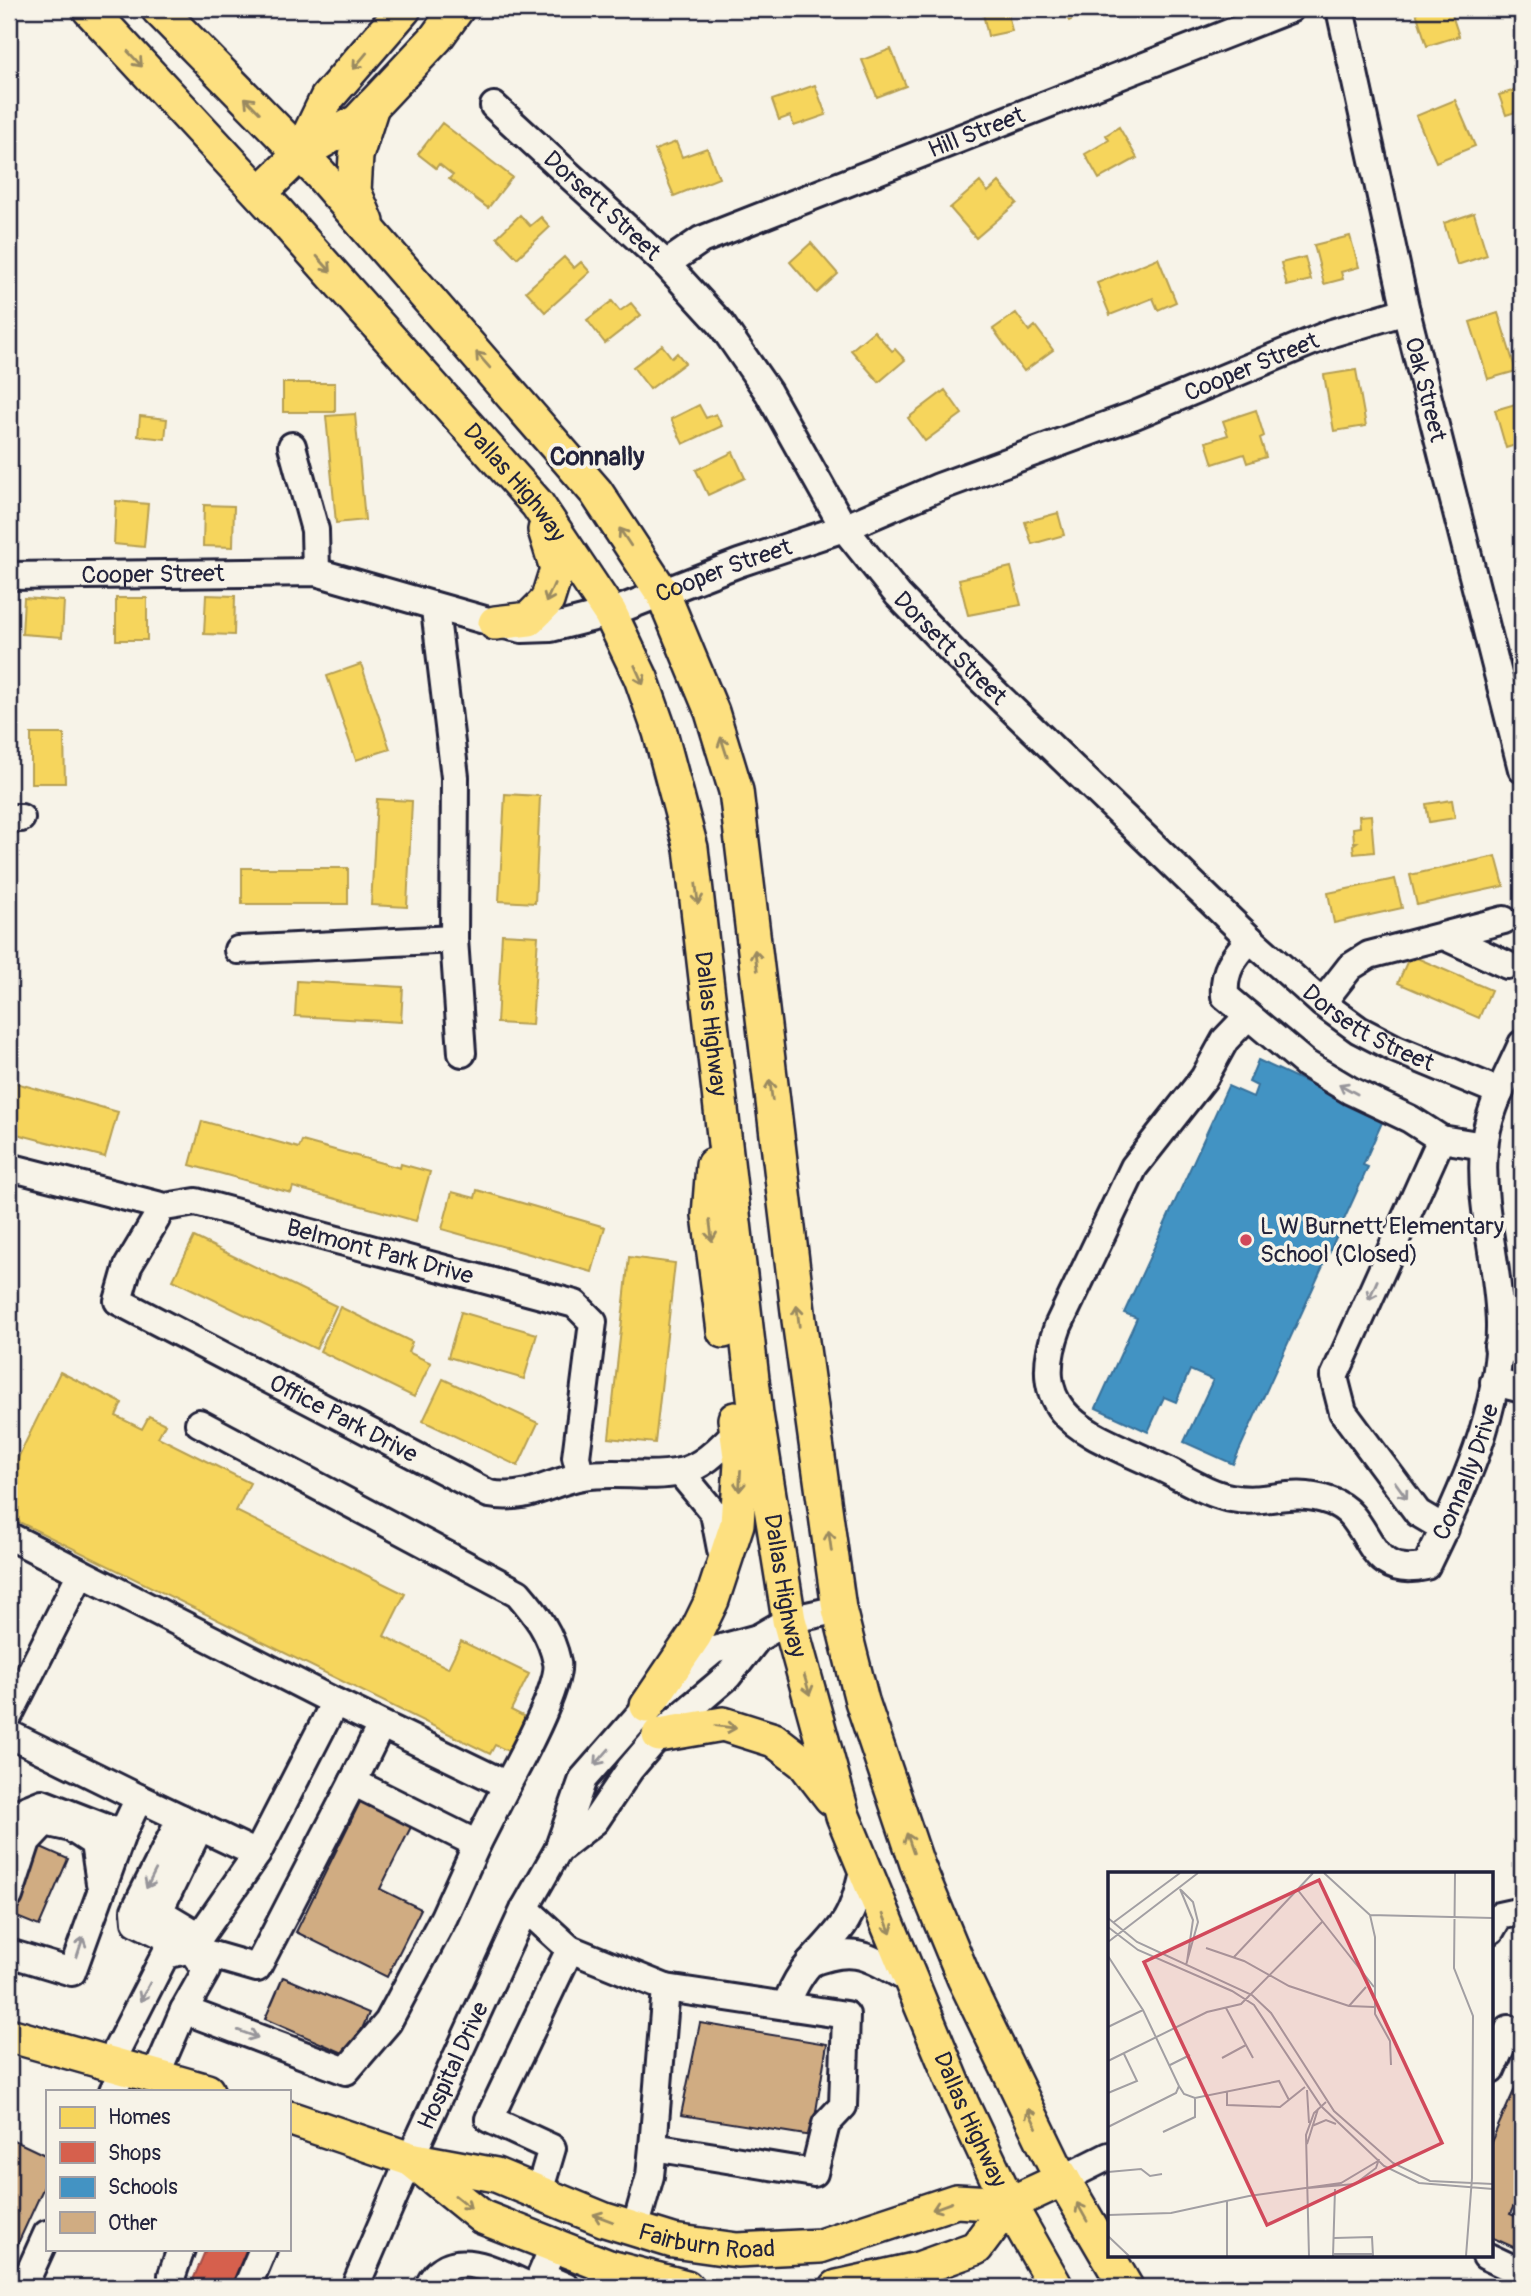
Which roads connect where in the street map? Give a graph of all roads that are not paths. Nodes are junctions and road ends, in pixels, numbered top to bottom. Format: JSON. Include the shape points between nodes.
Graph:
{"nodes":[{"id":1,"x":89,"y":9,"type":"edge"},
{"id":2,"x":158,"y":9,"type":"edge"},
{"id":3,"x":404,"y":9,"type":"edge"},
{"id":4,"x":457,"y":9,"type":"edge"},
{"id":5,"x":1290,"y":9,"type":"edge"},
{"id":6,"x":1340,"y":9,"type":"edge"},
{"id":7,"x":372,"y":106,"type":"junction"},
{"id":8,"x":494,"y":106,"type":"dead end"},
{"id":9,"x":300,"y":154,"type":"junction"},
{"id":10,"x":260,"y":193,"type":"junction"},
{"id":11,"x":370,"y":231,"type":"junction"},
{"id":12,"x":666,"y":264,"type":"junction"},
{"id":13,"x":1406,"y":311,"type":"junction"},
{"id":14,"x":292,"y":446,"type":"dead end"},
{"id":15,"x":537,"y":504,"type":"junction"},
{"id":16,"x":844,"y":528,"type":"junction"},
{"id":17,"x":316,"y":572,"type":"junction"},
{"id":18,"x":9,"y":576,"type":"edge"},
{"id":19,"x":663,"y":594,"type":"junction"},
{"id":20,"x":435,"y":609,"type":"junction"},
{"id":21,"x":610,"y":613,"type":"junction"},
{"id":22,"x":495,"y":623,"type":"junction"},
{"id":23,"x":1522,"y":769,"type":"edge"},
{"id":24,"x":1504,"y":920,"type":"dead end"},
{"id":25,"x":1444,"y":936,"type":"junction"},
{"id":26,"x":454,"y":939,"type":"junction"},
{"id":27,"x":1250,"y":939,"type":"junction"},
{"id":28,"x":238,"y":950,"type":"dead end"},
{"id":29,"x":1507,"y":965,"type":"dead end"},
{"id":30,"x":1322,"y":1003,"type":"junction"},
{"id":31,"x":1247,"y":1017,"type":"junction"},
{"id":32,"x":1522,"y":1044,"type":"edge"},
{"id":33,"x":462,"y":1053,"type":"dead end"},
{"id":34,"x":719,"y":1090,"type":"junction"},
{"id":35,"x":1500,"y":1092,"type":"junction"},
{"id":36,"x":1441,"y":1139,"type":"junction"},
{"id":37,"x":1484,"y":1146,"type":"junction"},
{"id":38,"x":9,"y":1167,"type":"edge"},
{"id":39,"x":160,"y":1206,"type":"junction"},
{"id":40,"x":1510,"y":1349,"type":"edge"},
{"id":41,"x":1494,"y":1382,"type":"junction"},
{"id":42,"x":1522,"y":1389,"type":"edge"},
{"id":43,"x":199,"y":1423,"type":"dead end"},
{"id":44,"x":736,"y":1432,"type":"junction"},
{"id":45,"x":680,"y":1472,"type":"junction"},
{"id":46,"x":581,"y":1476,"type":"junction"},
{"id":47,"x":1445,"y":1529,"type":"junction"},
{"id":48,"x":9,"y":1536,"type":"edge"},
{"id":49,"x":723,"y":1565,"type":"junction"},
{"id":50,"x":81,"y":1573,"type":"junction"},
{"id":51,"x":839,"y":1609,"type":"junction"},
{"id":52,"x":789,"y":1620,"type":"junction"},
{"id":53,"x":335,"y":1702,"type":"junction"},
{"id":54,"x":9,"y":1715,"type":"edge"},
{"id":55,"x":653,"y":1720,"type":"junction"},
{"id":56,"x":381,"y":1725,"type":"junction"},
{"id":57,"x":9,"y":1734,"type":"edge"},
{"id":58,"x":353,"y":1782,"type":"junction"},
{"id":59,"x":507,"y":1785,"type":"junction"},
{"id":60,"x":139,"y":1798,"type":"junction"},
{"id":61,"x":844,"y":1816,"type":"junction"},
{"id":62,"x":190,"y":1822,"type":"junction"},
{"id":63,"x":122,"y":1834,"type":"junction"},
{"id":64,"x":9,"y":1835,"type":"edge"},
{"id":65,"x":477,"y":1844,"type":"junction"},
{"id":66,"x":257,"y":1854,"type":"junction"},
{"id":67,"x":864,"y":1867,"type":"junction"},
{"id":68,"x":100,"y":1888,"type":"junction"},
{"id":69,"x":9,"y":1896,"type":"edge"},
{"id":70,"x":525,"y":1908,"type":"junction"},
{"id":71,"x":1522,"y":1911,"type":"edge"},
{"id":72,"x":1492,"y":1928,"type":"edge"},
{"id":73,"x":195,"y":1943,"type":"junction"},
{"id":74,"x":570,"y":1949,"type":"junction"},
{"id":75,"x":9,"y":1953,"type":"edge"},
{"id":76,"x":805,"y":1965,"type":"junction"},
{"id":77,"x":910,"y":1980,"type":"junction"},
{"id":78,"x":666,"y":1989,"type":"junction"},
{"id":79,"x":786,"y":2006,"type":"junction"},
{"id":80,"x":184,"y":2010,"type":"junction"},
{"id":81,"x":1508,"y":2028,"type":"edge"},
{"id":82,"x":9,"y":2035,"type":"edge"},
{"id":83,"x":1492,"y":2068,"type":"edge"},
{"id":84,"x":116,"y":2074,"type":"edge"},
{"id":85,"x":156,"y":2075,"type":"junction"},
{"id":86,"x":204,"y":2090,"type":"edge"},
{"id":87,"x":290,"y":2118,"type":"edge"},
{"id":88,"x":653,"y":2147,"type":"junction"},
{"id":89,"x":1108,"y":2157,"type":"edge"},
{"id":90,"x":410,"y":2159,"type":"junction"},
{"id":91,"x":1063,"y":2179,"type":"junction"},
{"id":92,"x":539,"y":2192,"type":"junction"},
{"id":93,"x":1009,"y":2204,"type":"junction"},
{"id":94,"x":635,"y":2229,"type":"junction"},
{"id":95,"x":46,"y":2236,"type":"edge"},
{"id":96,"x":554,"y":2245,"type":"junction"},
{"id":97,"x":181,"y":2250,"type":"edge"},
{"id":98,"x":263,"y":2250,"type":"edge"},
{"id":99,"x":1108,"y":2256,"type":"edge"},
{"id":100,"x":1109,"y":2258,"type":"edge"},
{"id":101,"x":1490,"y":2258,"type":"edge"},
{"id":102,"x":1522,"y":2273,"type":"edge"},
{"id":103,"x":604,"y":2277,"type":"edge"},
{"id":104,"x":536,"y":2283,"type":"edge"},
{"id":105,"x":23,"y":2287,"type":"edge"},
{"id":106,"x":173,"y":2287,"type":"edge"},
{"id":107,"x":247,"y":2287,"type":"edge"},
{"id":108,"x":355,"y":2287,"type":"edge"},
{"id":109,"x":428,"y":2287,"type":"edge"},
{"id":110,"x":566,"y":2287,"type":"edge"},
{"id":111,"x":687,"y":2287,"type":"edge"},
{"id":112,"x":837,"y":2287,"type":"edge"},
{"id":113,"x":1056,"y":2287,"type":"edge"},
{"id":114,"x":1126,"y":2287,"type":"edge"}],
"edges":[{"from":1,"to":10,"type":"main road","name":"Dallas Highway","one_way":true},
{"from":9,"to":2,"type":"main road","name":"Dallas Highway","one_way":true},
{"from":3,"to":9,"type":"main road","one_way":true,"via":[[327,98]]},
{"from":4,"to":7,"type":"main road"},
{"from":5,"to":12,"type":"street","name":"Hill Street","via":[[701,240]]},
{"from":6,"to":13,"type":"street","name":"Oak Street"},
{"from":7,"to":9,"type":"main road","via":[[358,121]]},
{"from":7,"to":11,"type":"main road","via":[[356,156],[354,191]]},
{"from":8,"to":12,"type":"street","name":"Dorsett Street"},
{"from":9,"to":10,"type":"main road"},
{"from":9,"to":11,"type":"main road","name":"Dallas Highway"},
{"from":10,"to":15,"type":"main road","name":"Dallas Highway","one_way":true},
{"from":19,"to":11,"type":"main road","name":"Dallas Highway","one_way":true,"via":[[596,492]]},
{"from":12,"to":16,"type":"street","name":"Dorsett Street","via":[[721,324],[768,392]]},
{"from":13,"to":16,"type":"street","name":"Cooper Street","via":[[1332,334]]},
{"from":13,"to":23,"type":"street","name":"Oak Street"},
{"from":14,"to":17,"type":"street","via":[[315,530]]},
{"from":15,"to":21,"type":"main road","name":"Dallas Highway"},
{"from":15,"to":22,"type":"main road","one_way":true,"via":[[557,569],[554,587],[529,619]]},
{"from":16,"to":19,"type":"street","name":"Cooper Street"},
{"from":16,"to":27,"type":"street","name":"Dorsett Street","via":[[898,595],[957,657]]},
{"from":17,"to":18,"type":"street","name":"Cooper Street"},
{"from":17,"to":20,"type":"street","name":"Cooper Street"},
{"from":19,"to":21,"type":"street","name":"Cooper Street"},
{"from":51,"to":19,"type":"main road","name":"Dallas Highway","one_way":true,"via":[[799,1320],[736,792],[712,712]]},
{"from":20,"to":22,"type":"street","name":"Cooper Street"},
{"from":20,"to":26,"type":"street","via":[[455,777]]},
{"from":21,"to":22,"type":"street","name":"Cooper Street","via":[[551,628],[522,629]]},
{"from":21,"to":34,"type":"main road","name":"Dallas Highway","one_way":true,"via":[[660,732],[691,848]]},
{"from":24,"to":25,"type":"street"},
{"from":25,"to":29,"type":"street"},
{"from":25,"to":30,"type":"street","via":[[1369,955],[1350,967]]},
{"from":26,"to":28,"type":"street"},
{"from":26,"to":33,"type":"street"},
{"from":27,"to":30,"type":"street","name":"Dorsett Street"},
{"from":27,"to":31,"type":"street","via":[[1231,960],[1224,978],[1225,996]]},
{"from":30,"to":35,"type":"street","name":"Dorsett Street","via":[[1396,1049]]},
{"from":36,"to":31,"type":"street","one_way":true,"via":[[1306,1064]]},
{"from":31,"to":47,"type":"street","name":"Connally Drive","via":[[1225,1040],[1204,1078],[1134,1167],[1058,1326],[1048,1352],[1047,1383],[1060,1409],[1080,1429],[1227,1498],[1255,1502],[1285,1493],[1334,1502],[1350,1515],[1386,1564],[1407,1571],[1426,1566]]},
{"from":32,"to":35,"type":"street","name":"Connally Drive"},
{"from":34,"to":44,"type":"main road","one_way":true,"via":[[709,1215]]},
{"from":34,"to":52,"type":"main road","name":"Dallas Highway","via":[[756,1414]]},
{"from":35,"to":37,"type":"street","name":"Connally Drive"},
{"from":36,"to":37,"type":"street"},
{"from":36,"to":47,"type":"street","one_way":true,"via":[[1334,1377],[1343,1412],[1418,1513]]},
{"from":37,"to":40,"type":"street","name":"Connally Drive","via":[[1483,1179],[1500,1325]]},
{"from":38,"to":39,"type":"street","name":"Belmont Park Drive"},
{"from":39,"to":46,"type":"street","name":"Belmont Park Drive","via":[[196,1202],[575,1304],[593,1322],[576,1457]]},
{"from":39,"to":46,"type":"street","name":"Office Park Drive","via":[[128,1266],[118,1301],[489,1494],[544,1491]]},
{"from":40,"to":41,"type":"street","name":"Connally Drive"},
{"from":41,"to":42,"type":"street"},
{"from":41,"to":47,"type":"street","name":"Connally Drive","via":[[1474,1462]]},
{"from":43,"to":59,"type":"street","via":[[518,1593],[543,1622],[558,1664],[540,1719]]},
{"from":44,"to":45,"type":"street","name":"Office Park Drive","via":[[704,1461]]},
{"from":44,"to":49,"type":"main road","one_way":true,"via":[[741,1462],[737,1524]]},
{"from":45,"to":46,"type":"street","name":"Office Park Drive"},
{"from":45,"to":49,"type":"street","via":[[714,1513]]},
{"from":48,"to":50,"type":"street"},
{"from":49,"to":55,"type":"main road","via":[[695,1636]]},
{"from":50,"to":53,"type":"street"},
{"from":50,"to":54,"type":"street"},
{"from":51,"to":52,"type":"street","name":"Hospital Drive"},
{"from":91,"to":51,"type":"main road","name":"Dallas Highway","one_way":true,"via":[[964,1978],[916,1864],[862,1701]]},
{"from":52,"to":55,"type":"street","name":"Hospital Drive","via":[[758,1638],[715,1650]]},
{"from":52,"to":61,"type":"main road","name":"Dallas Highway","one_way":true},
{"from":53,"to":56,"type":"street"},
{"from":53,"to":66,"type":"street"},
{"from":55,"to":61,"type":"main road","one_way":true,"via":[[723,1724],[774,1740],[804,1763]]},
{"from":55,"to":70,"type":"street","name":"Hospital Drive","via":[[583,1779],[558,1850]]},
{"from":56,"to":58,"type":"street"},
{"from":56,"to":59,"type":"street"},
{"from":57,"to":60,"type":"street"},
{"from":58,"to":65,"type":"street"},
{"from":58,"to":73,"type":"street","via":[[257,1968]]},
{"from":59,"to":65,"type":"street"},
{"from":60,"to":62,"type":"street"},
{"from":60,"to":63,"type":"street"},
{"from":61,"to":67,"type":"main road","name":"Dallas Highway"},
{"from":62,"to":66,"type":"street"},
{"from":62,"to":73,"type":"street","one_way":true,"via":[[134,1916],[136,1922]]},
{"from":63,"to":64,"type":"street","via":[[42,1803],[22,1811]]},
{"from":63,"to":68,"type":"street"},
{"from":80,"to":65,"type":"street","one_way":true,"via":[[346,2071],[388,2021]]},
{"from":66,"to":73,"type":"street"},
{"from":67,"to":76,"type":"street","via":[[844,1924]]},
{"from":67,"to":77,"type":"main road","name":"Dallas Highway","one_way":true},
{"from":68,"to":69,"type":"street","via":[[94,1843],[71,1828],[45,1822],[27,1840]]},
{"from":75,"to":68,"type":"street","one_way":true,"via":[[72,1972]]},
{"from":70,"to":74,"type":"street"},
{"from":70,"to":90,"type":"street","name":"Hospital Drive"},
{"from":71,"to":72,"type":"street","via":[[1499,1916]]},
{"from":73,"to":80,"type":"street","via":[[206,1971]]},
{"from":73,"to":84,"type":"street","one_way":true,"via":[[165,1955]]},
{"from":74,"to":78,"type":"street"},
{"from":74,"to":92,"type":"street","via":[[489,2119],[552,2148]]},
{"from":76,"to":77,"type":"street","via":[[843,1952],[870,1959]]},
{"from":76,"to":79,"type":"street"},
{"from":77,"to":93,"type":"main road","name":"Dallas Highway"},
{"from":78,"to":79,"type":"street"},
{"from":78,"to":88,"type":"street"},
{"from":79,"to":88,"type":"street","via":[[846,2015],[844,2106],[826,2124],[814,2173]]},
{"from":80,"to":85,"type":"street"},
{"from":81,"to":83,"type":"street"},
{"from":82,"to":84,"type":"main road"},
{"from":84,"to":85,"type":"main road"},
{"from":85,"to":86,"type":"main road"},
{"from":87,"to":90,"type":"main road","name":"Fairburn Road"},
{"from":88,"to":94,"type":"street"},
{"from":89,"to":91,"type":"street"},
{"from":90,"to":92,"type":"main road","name":"Fairburn Road","via":[[496,2175]]},
{"from":90,"to":96,"type":"main road","name":"Fairburn Road","one_way":true,"via":[[482,2217]]},
{"from":90,"to":108,"type":"street","name":"Hospital Drive"},
{"from":91,"to":93,"type":"main road","name":"Fairburn Road"},
{"from":99,"to":91,"type":"main road","one_way":true},
{"from":94,"to":92,"type":"main road","name":"Fairburn Road","one_way":true},
{"from":93,"to":94,"type":"main road","name":"Fairburn Road","one_way":true,"via":[[956,2202],[841,2241],[773,2250],[715,2248]]},
{"from":93,"to":112,"type":"main road","name":"Fairburn Road","via":[[976,2248],[918,2269]]},
{"from":93,"to":113,"type":"main road"},
{"from":95,"to":105,"type":"street"},
{"from":96,"to":103,"type":"main road","name":"Fairburn Road"},
{"from":96,"to":104,"type":"street"},
{"from":97,"to":106,"type":"street"},
{"from":98,"to":107,"type":"street"},
{"from":114,"to":100,"type":"main road","one_way":true},
{"from":101,"to":102,"type":"street"},
{"from":103,"to":111,"type":"main road","name":"Fairburn Road"},
{"from":104,"to":109,"type":"street","via":[[473,2262],[450,2267],[433,2277]]},
{"from":104,"to":110,"type":"street"}]}
